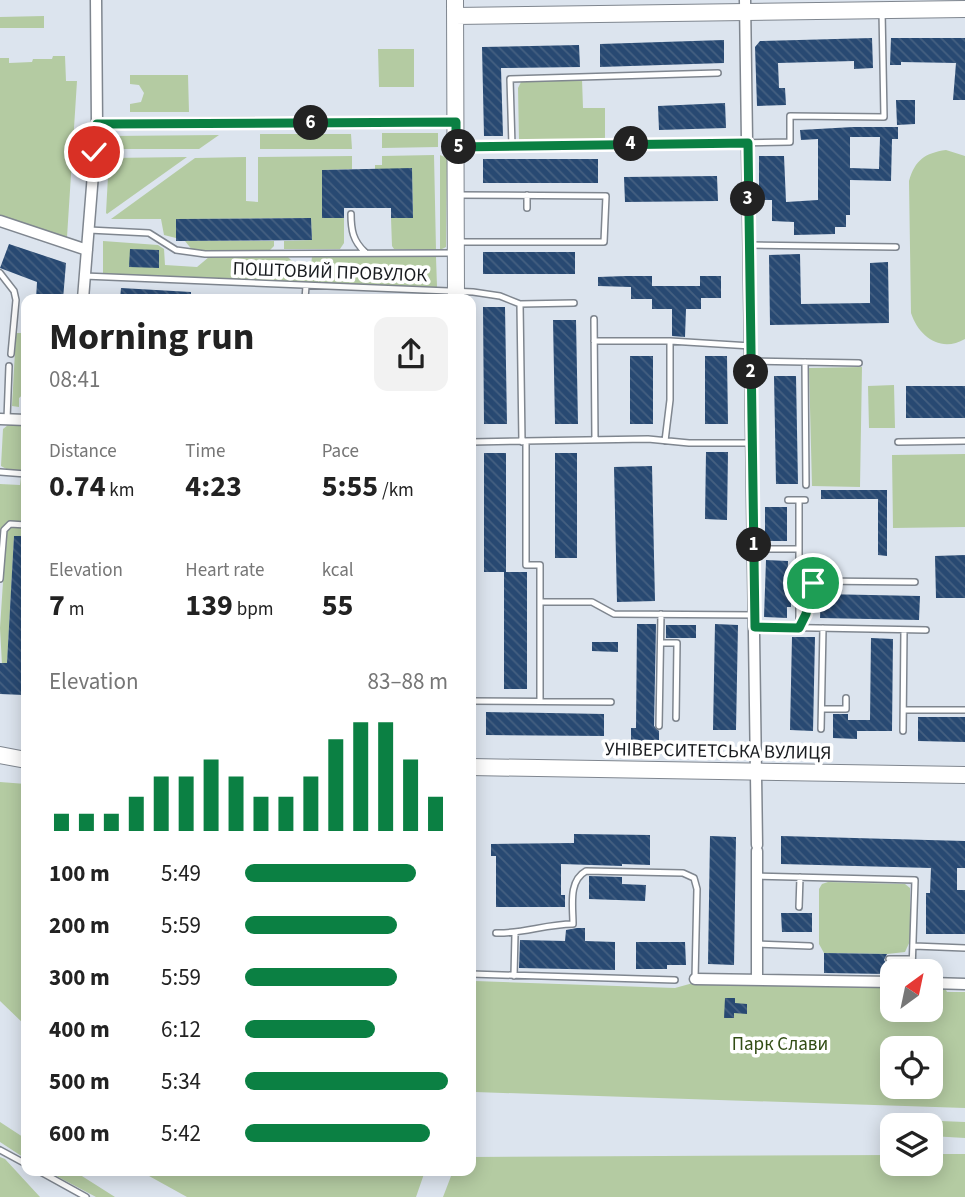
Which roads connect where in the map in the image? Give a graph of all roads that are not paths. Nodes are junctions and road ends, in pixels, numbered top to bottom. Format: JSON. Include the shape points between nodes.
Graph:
{"nodes":[{"id":1,"x":96,"y":0,"type":"edge"},
{"id":2,"x":902,"y":5,"type":"edge"},
{"id":3,"x":746,"y":6,"type":"edge"},
{"id":4,"x":455,"y":8,"type":"edge"},
{"id":5,"x":965,"y":9,"type":"edge"},
{"id":6,"x":882,"y":10,"type":"junction"},
{"id":7,"x":718,"y":73,"type":"dead end"},
{"id":8,"x":456,"y":122,"type":"junction"},
{"id":9,"x":97,"y":124,"type":"junction"},
{"id":10,"x":748,"y":143,"type":"junction"},
{"id":11,"x":512,"y":146,"type":"junction"},
{"id":12,"x":456,"y":147,"type":"junction"},
{"id":13,"x":456,"y":195,"type":"junction"},
{"id":14,"x":527,"y":195,"type":"junction"},
{"id":15,"x":527,"y":208,"type":"dead end"},
{"id":16,"x":351,"y":214,"type":"dead end"},
{"id":17,"x":3,"y":222,"type":"edge"},
{"id":18,"x":89,"y":230,"type":"junction"},
{"id":19,"x":0,"y":234,"type":"edge"},
{"id":20,"x":749,"y":245,"type":"junction"},
{"id":21,"x":456,"y":247,"type":"junction"},
{"id":22,"x":896,"y":247,"type":"dead end"},
{"id":23,"x":87,"y":250,"type":"junction"},
{"id":24,"x":366,"y":253,"type":"junction"},
{"id":25,"x":0,"y":273,"type":"edge"},
{"id":26,"x":84,"y":276,"type":"junction"},
{"id":27,"x":306,"y":286,"type":"junction"},
{"id":28,"x":83,"y":294,"type":"edge"},
{"id":29,"x":305,"y":294,"type":"edge"},
{"id":30,"x":426,"y":294,"type":"edge"},
{"id":31,"x":456,"y":294,"type":"edge"},
{"id":32,"x":476,"y":294,"type":"edge"},
{"id":33,"x":574,"y":303,"type":"dead end"},
{"id":34,"x":520,"y":304,"type":"junction"},
{"id":35,"x":594,"y":319,"type":"dead end"},
{"id":36,"x":594,"y":341,"type":"junction"},
{"id":37,"x":670,"y":341,"type":"junction"},
{"id":38,"x":751,"y":346,"type":"junction"},
{"id":39,"x":11,"y":354,"type":"dead end"},
{"id":40,"x":751,"y":361,"type":"junction"},
{"id":41,"x":804,"y":362,"type":"junction"},
{"id":42,"x":859,"y":363,"type":"dead end"},
{"id":43,"x":9,"y":366,"type":"dead end"},
{"id":44,"x":3,"y":419,"type":"edge"},
{"id":45,"x":21,"y":419,"type":"edge"},
{"id":46,"x":595,"y":440,"type":"junction"},
{"id":47,"x":665,"y":441,"type":"junction"},
{"id":48,"x":965,"y":441,"type":"edge"},
{"id":49,"x":476,"y":442,"type":"edge"},
{"id":50,"x":524,"y":442,"type":"junction"},
{"id":51,"x":898,"y":442,"type":"dead end"},
{"id":52,"x":752,"y":443,"type":"junction"},
{"id":53,"x":0,"y":472,"type":"edge"},
{"id":54,"x":21,"y":474,"type":"edge"},
{"id":55,"x":806,"y":485,"type":"dead end"},
{"id":56,"x":789,"y":500,"type":"dead end"},
{"id":57,"x":21,"y":525,"type":"edge"},
{"id":58,"x":754,"y":549,"type":"junction"},
{"id":59,"x":799,"y":550,"type":"junction"},
{"id":60,"x":0,"y":579,"type":"edge"},
{"id":61,"x":915,"y":582,"type":"dead end"},
{"id":62,"x":540,"y":602,"type":"junction"},
{"id":63,"x":662,"y":614,"type":"junction"},
{"id":64,"x":755,"y":615,"type":"junction"},
{"id":65,"x":755,"y":627,"type":"junction"},
{"id":66,"x":799,"y":628,"type":"junction"},
{"id":67,"x":823,"y":628,"type":"junction"},
{"id":68,"x":904,"y":630,"type":"junction"},
{"id":69,"x":926,"y":630,"type":"dead end"},
{"id":70,"x":661,"y":643,"type":"junction"},
{"id":71,"x":660,"y":680,"type":"junction"},
{"id":72,"x":676,"y":681,"type":"junction"},
{"id":73,"x":846,"y":698,"type":"dead end"},
{"id":74,"x":476,"y":701,"type":"edge"},
{"id":75,"x":540,"y":701,"type":"junction"},
{"id":76,"x":611,"y":702,"type":"dead end"},
{"id":77,"x":822,"y":709,"type":"junction"},
{"id":78,"x":904,"y":710,"type":"junction"},
{"id":79,"x":965,"y":710,"type":"edge"},
{"id":80,"x":676,"y":718,"type":"dead end"},
{"id":81,"x":659,"y":726,"type":"dead end"},
{"id":82,"x":821,"y":729,"type":"dead end"},
{"id":83,"x":903,"y":731,"type":"dead end"},
{"id":84,"x":0,"y":755,"type":"edge"},
{"id":85,"x":21,"y":759,"type":"edge"},
{"id":86,"x":476,"y":767,"type":"edge"},
{"id":87,"x":757,"y":772,"type":"junction"},
{"id":88,"x":965,"y":775,"type":"edge"},
{"id":89,"x":757,"y":876,"type":"junction"},
{"id":90,"x":800,"y":877,"type":"junction"},
{"id":91,"x":799,"y":908,"type":"dead end"},
{"id":92,"x":496,"y":933,"type":"dead end"},
{"id":93,"x":515,"y":934,"type":"junction"},
{"id":94,"x":758,"y":944,"type":"junction"},
{"id":95,"x":810,"y":946,"type":"dead end"},
{"id":96,"x":914,"y":946,"type":"junction"},
{"id":97,"x":965,"y":947,"type":"edge"},
{"id":98,"x":912,"y":959,"type":"edge"},
{"id":99,"x":476,"y":974,"type":"edge"},
{"id":100,"x":514,"y":976,"type":"junction"},
{"id":101,"x":695,"y":979,"type":"joint"},
{"id":102,"x":675,"y":980,"type":"dead end"},
{"id":103,"x":757,"y":980,"type":"junction"},
{"id":104,"x":880,"y":982,"type":"edge"},
{"id":105,"x":943,"y":983,"type":"edge"},
{"id":106,"x":965,"y":984,"type":"edge"},
{"id":107,"x":0,"y":1150,"type":"edge"},
{"id":108,"x":21,"y":1161,"type":"edge"},
{"id":109,"x":47,"y":1176,"type":"edge"},
{"id":110,"x":86,"y":1197,"type":"edge"}],
"edges":[{"from":1,"to":9,"type":"street"},
{"from":2,"to":5,"type":"main road"},
{"from":2,"to":6,"type":"main road"},
{"from":3,"to":4,"type":"main road"},
{"from":3,"to":6,"type":"main road"},
{"from":3,"to":10,"type":"street"},
{"from":4,"to":8,"type":"main road"},
{"from":6,"to":10,"type":"lane","via":[[884,117],[790,116],[789,142]]},
{"from":7,"to":11,"type":"lane","via":[[510,79]]},
{"from":8,"to":9,"type":"street"},
{"from":8,"to":12,"type":"main road"},
{"from":9,"to":18,"type":"street"},
{"from":10,"to":11,"type":"lane"},
{"from":10,"to":20,"type":"street"},
{"from":11,"to":12,"type":"lane"},
{"from":12,"to":13,"type":"main road"},
{"from":13,"to":14,"type":"lane"},
{"from":13,"to":21,"type":"main road"},
{"from":14,"to":15,"type":"lane"},
{"from":14,"to":21,"type":"lane","via":[[606,196],[604,242]]},
{"from":16,"to":24,"type":"lane","via":[[355,240]]},
{"from":17,"to":19,"type":"lane"},
{"from":17,"to":23,"type":"street"},
{"from":18,"to":23,"type":"street"},
{"from":18,"to":24,"type":"lane","via":[[149,233],[176,250],[205,254]]},
{"from":20,"to":22,"type":"lane"},
{"from":20,"to":38,"type":"street"},
{"from":21,"to":24,"type":"lane"},
{"from":21,"to":31,"type":"main road"},
{"from":23,"to":26,"type":"street"},
{"from":25,"to":39,"type":"lane","via":[[16,300]]},
{"from":26,"to":27,"type":"lane","name":"ПОШТОВИЙ ПРОВУЛОК"},
{"from":26,"to":28,"type":"street"},
{"from":27,"to":29,"type":"lane"},
{"from":27,"to":30,"type":"lane","name":"ПОШТОВИЙ ПРОВУЛОК"},
{"from":32,"to":34,"type":"lane","name":"ПОШТОВИЙ ПРОВУЛОК","via":[[488,293]]},
{"from":33,"to":34,"type":"lane","name":"ПОШТОВИЙ ПРОВУЛОК"},
{"from":34,"to":50,"type":"lane"},
{"from":35,"to":36,"type":"lane"},
{"from":36,"to":37,"type":"lane"},
{"from":36,"to":46,"type":"lane"},
{"from":37,"to":38,"type":"lane"},
{"from":37,"to":47,"type":"lane"},
{"from":38,"to":40,"type":"street"},
{"from":40,"to":41,"type":"lane"},
{"from":40,"to":52,"type":"street"},
{"from":41,"to":42,"type":"lane"},
{"from":41,"to":55,"type":"lane"},
{"from":43,"to":44,"type":"lane"},
{"from":44,"to":45,"type":"street"},
{"from":46,"to":47,"type":"lane"},
{"from":46,"to":50,"type":"lane"},
{"from":47,"to":52,"type":"lane"},
{"from":48,"to":51,"type":"lane"},
{"from":49,"to":50,"type":"lane"},
{"from":50,"to":62,"type":"lane","via":[[526,565],[540,565]]},
{"from":52,"to":58,"type":"street"},
{"from":53,"to":54,"type":"lane"},
{"from":56,"to":59,"type":"lane","via":[[802,500]]},
{"from":57,"to":60,"type":"lane","via":[[10,524],[4,530]]},
{"from":58,"to":59,"type":"lane"},
{"from":58,"to":64,"type":"street"},
{"from":59,"to":66,"type":"lane"},
{"from":61,"to":66,"type":"lane","via":[[817,581]]},
{"from":62,"to":63,"type":"lane","via":[[592,602],[614,614]]},
{"from":62,"to":75,"type":"lane"},
{"from":63,"to":64,"type":"lane"},
{"from":63,"to":70,"type":"lane"},
{"from":64,"to":65,"type":"street"},
{"from":65,"to":66,"type":"lane"},
{"from":65,"to":87,"type":"street"},
{"from":66,"to":67,"type":"lane"},
{"from":67,"to":68,"type":"lane"},
{"from":67,"to":77,"type":"lane"},
{"from":68,"to":69,"type":"lane"},
{"from":68,"to":78,"type":"lane"},
{"from":70,"to":71,"type":"lane"},
{"from":70,"to":72,"type":"lane","via":[[677,643]]},
{"from":71,"to":72,"type":"lane"},
{"from":71,"to":81,"type":"lane"},
{"from":72,"to":80,"type":"lane"},
{"from":73,"to":77,"type":"lane","via":[[846,709]]},
{"from":74,"to":75,"type":"lane"},
{"from":75,"to":76,"type":"lane"},
{"from":77,"to":82,"type":"lane"},
{"from":78,"to":79,"type":"lane"},
{"from":78,"to":83,"type":"lane"},
{"from":84,"to":85,"type":"main road"},
{"from":86,"to":87,"type":"main road","name":"УНІВЕРСИТЕТСЬКА ВУЛИЦЯ"},
{"from":87,"to":88,"type":"main road","name":"УНІВЕРСИТЕТСЬКА ВУЛИЦЯ"},
{"from":87,"to":89,"type":"street"},
{"from":89,"to":90,"type":"lane"},
{"from":89,"to":94,"type":"street"},
{"from":90,"to":91,"type":"lane"},
{"from":90,"to":96,"type":"lane","via":[[915,880]]},
{"from":92,"to":93,"type":"lane"},
{"from":93,"to":100,"type":"lane"},
{"from":93,"to":101,"type":"lane","via":[[573,924],[575,883],[586,871],[683,873],[694,878],[697,889]]},
{"from":94,"to":95,"type":"lane"},
{"from":94,"to":103,"type":"street"},
{"from":96,"to":97,"type":"lane"},
{"from":96,"to":98,"type":"lane"},
{"from":99,"to":100,"type":"lane"},
{"from":100,"to":102,"type":"lane"},
{"from":101,"to":103,"type":"street"},
{"from":103,"to":104,"type":"street"},
{"from":105,"to":106,"type":"street"},
{"from":107,"to":108,"type":"lane"},
{"from":109,"to":110,"type":"lane"}]}
